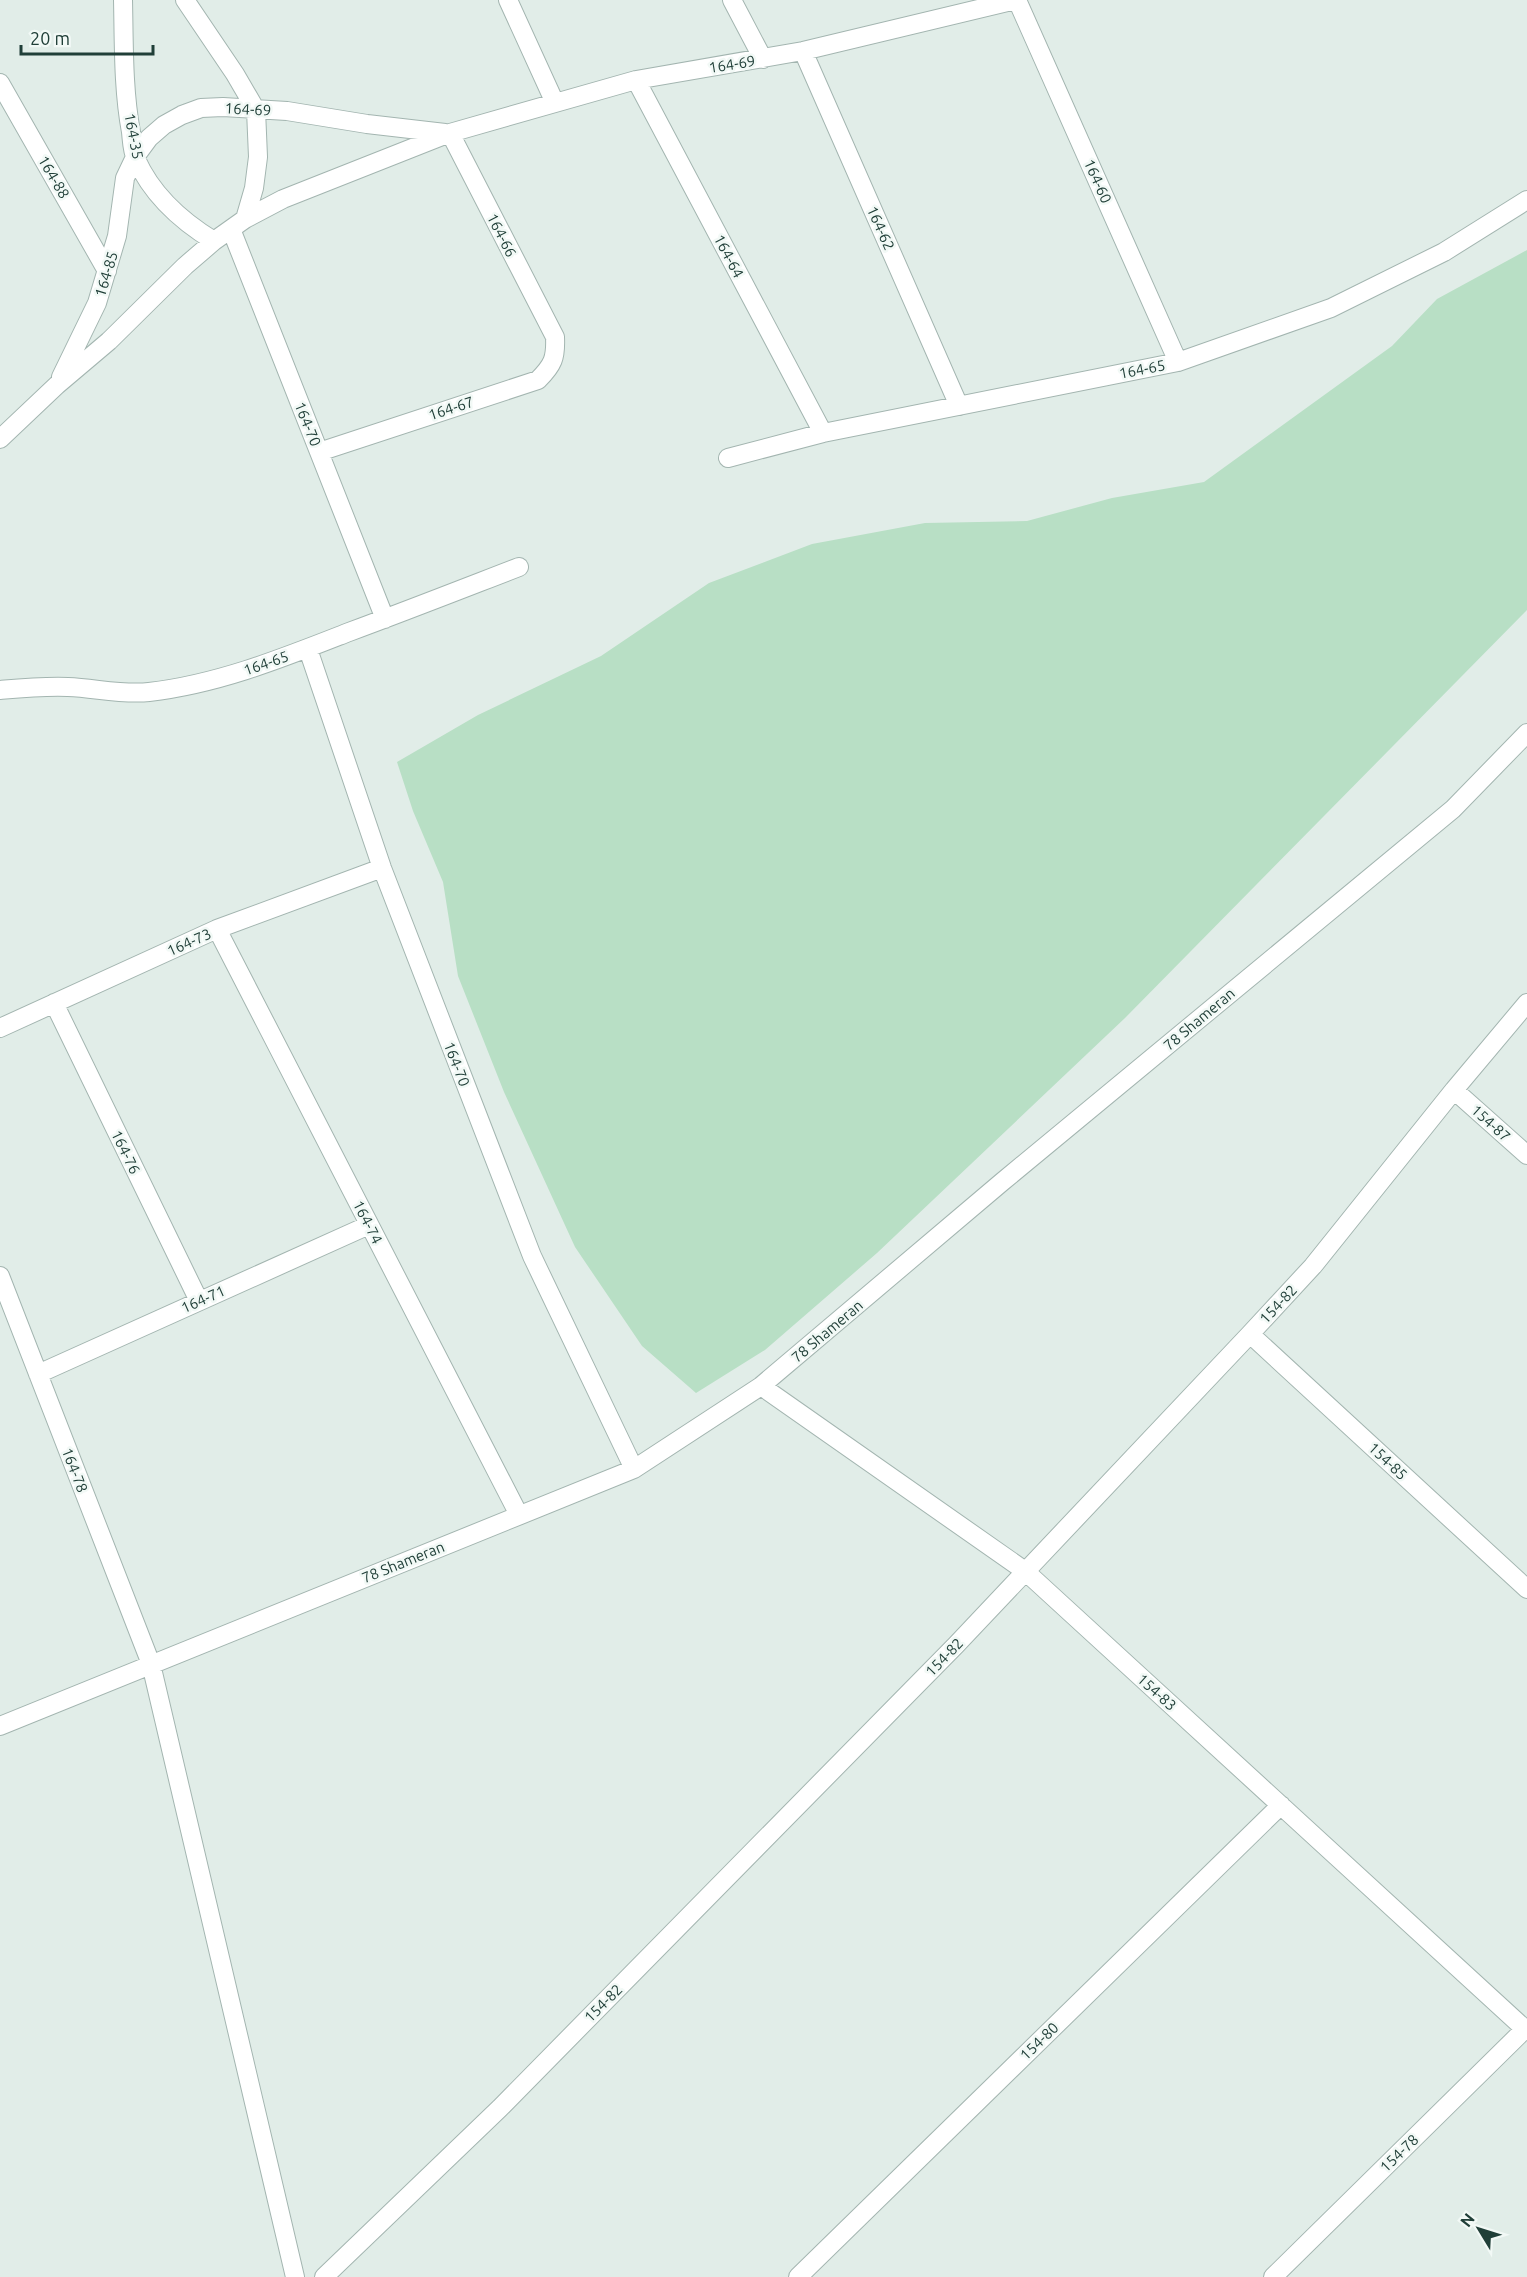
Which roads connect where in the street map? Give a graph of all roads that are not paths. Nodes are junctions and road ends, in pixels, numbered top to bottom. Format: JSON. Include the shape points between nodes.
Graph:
{"nodes":[{"id":1,"x":123,"y":0,"type":"edge"},
{"id":2,"x":185,"y":0,"type":"edge"},
{"id":3,"x":508,"y":0,"type":"edge"},
{"id":4,"x":732,"y":0,"type":"edge"},
{"id":5,"x":1017,"y":0,"type":"edge"},
{"id":6,"x":802,"y":51,"type":"junction"},
{"id":7,"x":763,"y":59,"type":"junction"},
{"id":8,"x":636,"y":80,"type":"junction"},
{"id":9,"x":0,"y":83,"type":"edge"},
{"id":10,"x":555,"y":103,"type":"junction"},
{"id":11,"x":256,"y":110,"type":"junction"},
{"id":12,"x":450,"y":133,"type":"junction"},
{"id":13,"x":135,"y":157,"type":"junction"},
{"id":14,"x":1527,"y":200,"type":"edge"},
{"id":15,"x":238,"y":224,"type":"junction"},
{"id":16,"x":214,"y":241,"type":"junction"},
{"id":17,"x":107,"y":270,"type":"junction"},
{"id":18,"x":555,"y":337,"type":"joint"},
{"id":19,"x":1178,"y":362,"type":"junction"},
{"id":20,"x":57,"y":385,"type":"junction"},
{"id":21,"x":959,"y":406,"type":"junction"},
{"id":22,"x":823,"y":433,"type":"junction"},
{"id":23,"x":0,"y":439,"type":"edge"},
{"id":24,"x":319,"y":452,"type":"junction"},
{"id":25,"x":728,"y":458,"type":"dead end"},
{"id":26,"x":519,"y":567,"type":"dead end"},
{"id":27,"x":385,"y":619,"type":"junction"},
{"id":28,"x":308,"y":649,"type":"junction"},
{"id":29,"x":0,"y":690,"type":"edge"},
{"id":30,"x":1527,"y":733,"type":"edge"},
{"id":31,"x":382,"y":868,"type":"junction"},
{"id":32,"x":217,"y":929,"type":"junction"},
{"id":33,"x":54,"y":1003,"type":"junction"},
{"id":34,"x":1527,"y":1003,"type":"edge"},
{"id":35,"x":0,"y":1028,"type":"edge"},
{"id":36,"x":1454,"y":1090,"type":"junction"},
{"id":37,"x":1527,"y":1155,"type":"edge"},
{"id":38,"x":369,"y":1225,"type":"junction"},
{"id":39,"x":0,"y":1276,"type":"edge"},
{"id":40,"x":199,"y":1301,"type":"junction"},
{"id":41,"x":5,"y":1306,"type":"edge"},
{"id":42,"x":1250,"y":1334,"type":"junction"},
{"id":43,"x":38,"y":1374,"type":"junction"},
{"id":44,"x":761,"y":1386,"type":"junction"},
{"id":45,"x":634,"y":1469,"type":"junction"},
{"id":46,"x":519,"y":1515,"type":"junction"},
{"id":47,"x":1025,"y":1571,"type":"junction"},
{"id":48,"x":1527,"y":1589,"type":"edge"},
{"id":49,"x":151,"y":1664,"type":"junction"},
{"id":50,"x":0,"y":1725,"type":"edge"},
{"id":51,"x":1281,"y":1805,"type":"junction"},
{"id":52,"x":1526,"y":2030,"type":"edge"},
{"id":53,"x":295,"y":2277,"type":"edge"},
{"id":54,"x":324,"y":2277,"type":"edge"},
{"id":55,"x":798,"y":2277,"type":"edge"},
{"id":56,"x":1273,"y":2277,"type":"edge"}],
"edges":[{"from":1,"to":13,"type":"street","name":"164-35","via":[[125,75]]},
{"from":2,"to":11,"type":"street"},
{"from":3,"to":10,"type":"street"},
{"from":4,"to":7,"type":"street"},
{"from":5,"to":6,"type":"street","name":"164-69"},
{"from":5,"to":19,"type":"street","name":"164-60"},
{"from":6,"to":7,"type":"street","name":"164-69"},
{"from":6,"to":21,"type":"street","name":"164-62"},
{"from":7,"to":8,"type":"street","name":"164-69"},
{"from":8,"to":10,"type":"street","name":"164-69"},
{"from":8,"to":22,"type":"street","name":"164-64"},
{"from":9,"to":17,"type":"street","name":"164-88"},
{"from":10,"to":12,"type":"street","name":"164-69"},
{"from":11,"to":12,"type":"street","name":"164-69"},
{"from":11,"to":13,"type":"street","name":"164-69","via":[[223,106],[182,115],[148,138]]},
{"from":11,"to":15,"type":"street","via":[[258,157],[254,188]]},
{"from":12,"to":15,"type":"street","name":"164-69","via":[[283,199]]},
{"from":12,"to":18,"type":"street","name":"164-66"},
{"from":13,"to":16,"type":"street","name":"164-35","via":[[175,213]]},
{"from":13,"to":17,"type":"street","name":"164-85","via":[[125,178],[117,236]]},
{"from":14,"to":19,"type":"street","name":"164-65","via":[[1444,252],[1331,308]]},
{"from":15,"to":16,"type":"street","name":"164-69"},
{"from":15,"to":24,"type":"street","name":"164-70"},
{"from":16,"to":20,"type":"street","name":"164-85"},
{"from":17,"to":20,"type":"street","name":"164-85","via":[[97,303]]},
{"from":18,"to":24,"type":"street","name":"164-67","via":[[550,368],[538,380]]},
{"from":19,"to":21,"type":"street","name":"164-65"},
{"from":20,"to":23,"type":"street","name":"164-85"},
{"from":21,"to":22,"type":"street","name":"164-65"},
{"from":22,"to":25,"type":"street","name":"164-65"},
{"from":24,"to":27,"type":"street","name":"164-70"},
{"from":26,"to":27,"type":"street","name":"164-65"},
{"from":27,"to":28,"type":"street","name":"164-65"},
{"from":28,"to":29,"type":"street","name":"164-65","via":[[203,682],[149,692],[69,687]]},
{"from":28,"to":31,"type":"street","name":"164-70"},
{"from":30,"to":44,"type":"street","name":"78 Shameran","via":[[1453,809]]},
{"from":31,"to":32,"type":"street","name":"164-73"},
{"from":31,"to":45,"type":"street","name":"164-70","via":[[532,1256]]},
{"from":32,"to":33,"type":"street","name":"164-73"},
{"from":32,"to":38,"type":"street","name":"164-74"},
{"from":33,"to":35,"type":"street","name":"164-73"},
{"from":33,"to":40,"type":"street","name":"164-76"},
{"from":34,"to":36,"type":"street","name":"154-82"},
{"from":36,"to":37,"type":"street","name":"154-87"},
{"from":36,"to":42,"type":"street","name":"154-82","via":[[1313,1266]]},
{"from":38,"to":40,"type":"street","name":"164-71"},
{"from":38,"to":46,"type":"street","name":"164-74"},
{"from":39,"to":41,"type":"street","name":"164-78"},
{"from":40,"to":43,"type":"street","name":"164-71"},
{"from":41,"to":43,"type":"street","name":"164-78"},
{"from":42,"to":47,"type":"street","name":"154-82"},
{"from":42,"to":48,"type":"street","name":"154-85"},
{"from":43,"to":49,"type":"street","name":"164-78"},
{"from":44,"to":45,"type":"street","name":"78 Shameran"},
{"from":44,"to":47,"type":"street","name":"154-83"},
{"from":45,"to":46,"type":"street","name":"78 Shameran"},
{"from":46,"to":49,"type":"street","name":"78 Shameran"},
{"from":47,"to":51,"type":"street","name":"154-83"},
{"from":47,"to":54,"type":"street","name":"154-82","via":[[500,2108]]},
{"from":49,"to":50,"type":"street","name":"78 Shameran"},
{"from":49,"to":53,"type":"street","name":"164-78"},
{"from":51,"to":52,"type":"street","name":"154-83"},
{"from":51,"to":55,"type":"street","name":"154-80"},
{"from":52,"to":56,"type":"street","name":"154-78"}]}
